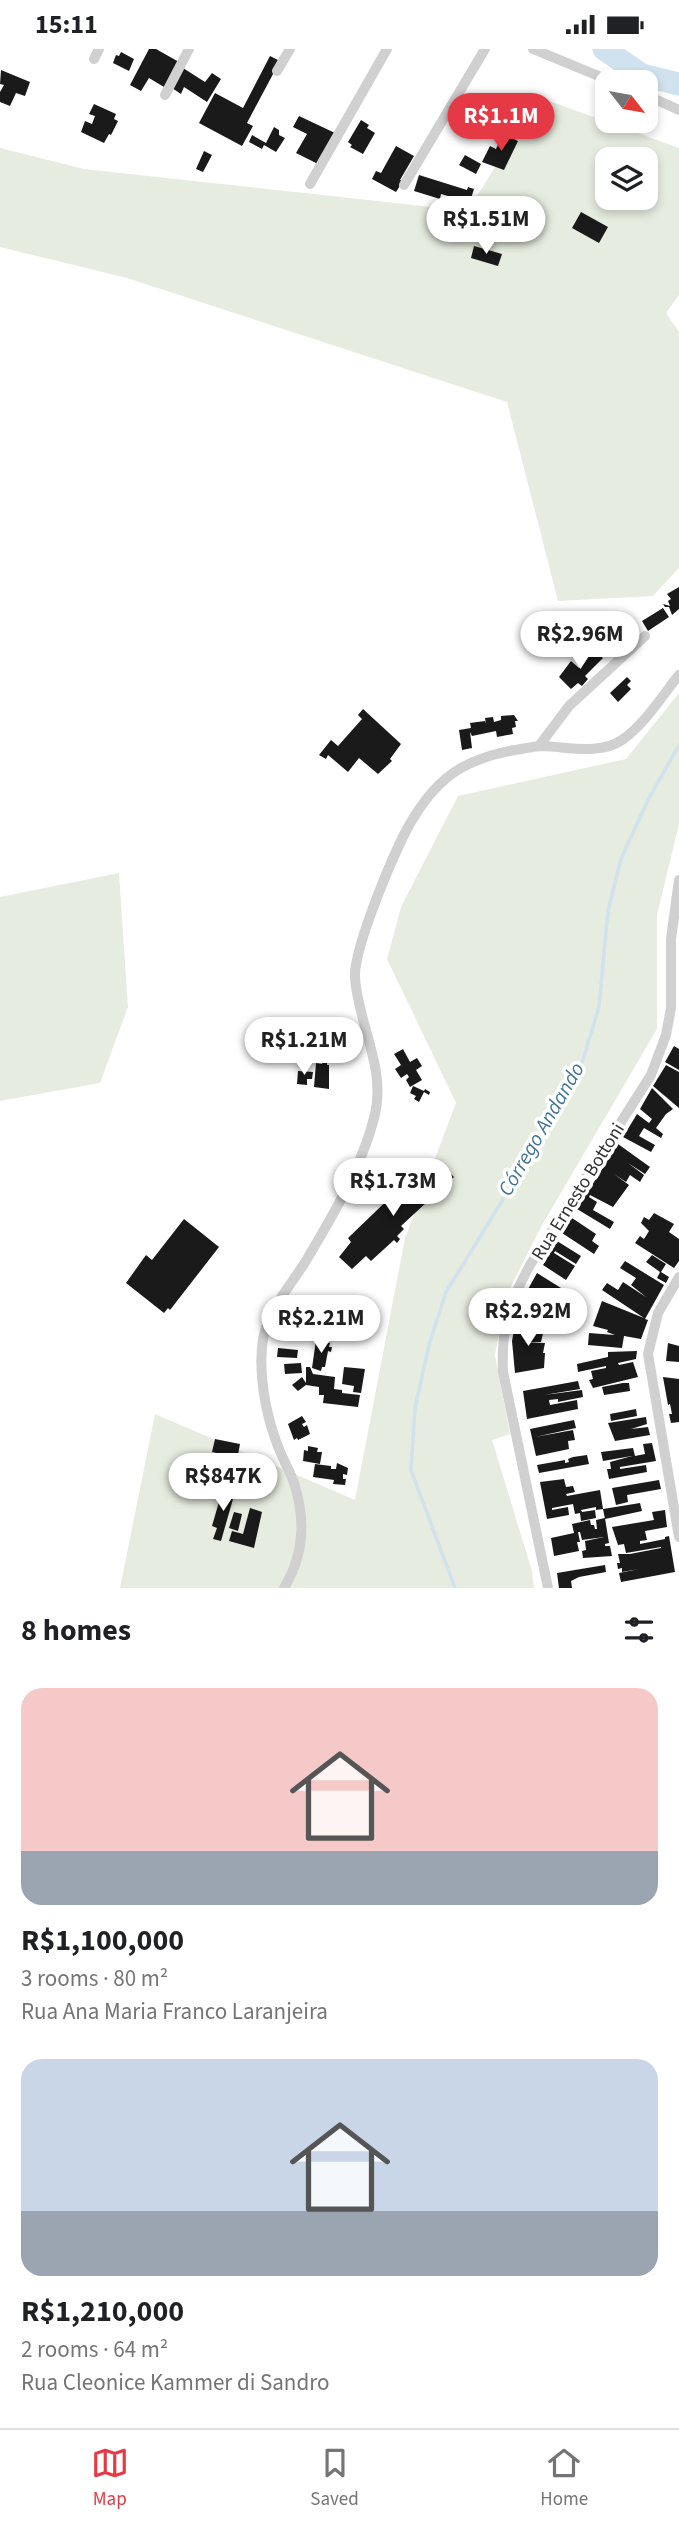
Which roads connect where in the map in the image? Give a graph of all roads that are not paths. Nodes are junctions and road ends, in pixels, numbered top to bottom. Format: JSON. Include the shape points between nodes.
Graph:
{"nodes":[{"id":1,"x":189,"y":49,"type":"edge"},
{"id":2,"x":290,"y":49,"type":"edge"},
{"id":3,"x":387,"y":49,"type":"edge"},
{"id":4,"x":485,"y":49,"type":"edge"},
{"id":5,"x":533,"y":49,"type":"edge"},
{"id":6,"x":277,"y":71,"type":"dead end"},
{"id":7,"x":595,"y":75,"type":"edge"},
{"id":8,"x":165,"y":95,"type":"dead end"},
{"id":9,"x":658,"y":100,"type":"edge"},
{"id":10,"x":679,"y":110,"type":"edge"},
{"id":11,"x":310,"y":184,"type":"dead end"},
{"id":12,"x":404,"y":185,"type":"dead end"},
{"id":13,"x":645,"y":636,"type":"dead end"},
{"id":14,"x":679,"y":675,"type":"edge"},
{"id":15,"x":540,"y":746,"type":"junction"},
{"id":16,"x":679,"y":880,"type":"edge"},
{"id":17,"x":679,"y":1277,"type":"edge"},
{"id":18,"x":679,"y":1537,"type":"edge"},
{"id":19,"x":284,"y":1588,"type":"edge"},
{"id":20,"x":548,"y":1588,"type":"edge"}],
"edges":[{"from":1,"to":8,"type":"street"},
{"from":2,"to":6,"type":"street"},
{"from":3,"to":11,"type":"street"},
{"from":4,"to":12,"type":"street"},
{"from":5,"to":7,"type":"street"},
{"from":9,"to":10,"type":"street"},
{"from":13,"to":15,"type":"street","via":[[569,706]]},
{"from":14,"to":15,"type":"street","via":[[622,740],[603,748]]},
{"from":15,"to":19,"type":"street","via":[[490,755],[463,767],[429,793],[388,871],[358,956],[355,976],[378,1089],[376,1112],[347,1186],[270,1318],[261,1362],[275,1440],[294,1483],[302,1527],[302,1547]]},
{"from":16,"to":20,"type":"street","name":"Rua Ernesto Bottoni","via":[[671,939],[671,1008],[651,1075],[530,1265],[515,1293],[502,1342],[503,1372]]},
{"from":17,"to":18,"type":"street","via":[[658,1313],[648,1355]]}]}
